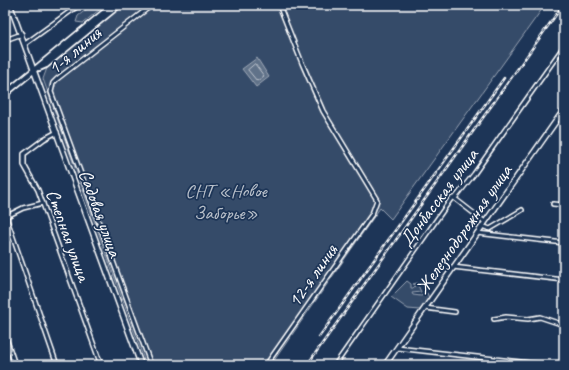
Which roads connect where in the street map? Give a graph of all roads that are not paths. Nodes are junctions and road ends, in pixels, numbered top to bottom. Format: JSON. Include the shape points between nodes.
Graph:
{"nodes":[{"id":1,"x":10,"y":5,"type":"edge"},
{"id":2,"x":79,"y":5,"type":"edge"},
{"id":3,"x":114,"y":5,"type":"edge"},
{"id":4,"x":119,"y":5,"type":"edge"},
{"id":5,"x":152,"y":5,"type":"edge"},
{"id":6,"x":279,"y":5,"type":"edge"},
{"id":7,"x":22,"y":34,"type":"junction"},
{"id":8,"x":5,"y":40,"type":"edge"},
{"id":9,"x":25,"y":44,"type":"junction"},
{"id":10,"x":564,"y":46,"type":"edge"},
{"id":11,"x":35,"y":69,"type":"junction"},
{"id":12,"x":5,"y":94,"type":"edge"},
{"id":13,"x":563,"y":113,"type":"edge"},
{"id":14,"x":57,"y":132,"type":"junction"},
{"id":15,"x":454,"y":198,"type":"junction"},
{"id":16,"x":43,"y":203,"type":"junction"},
{"id":17,"x":553,"y":204,"type":"dead end"},
{"id":18,"x":564,"y":205,"type":"edge"},
{"id":19,"x":522,"y":210,"type":"dead end"},
{"id":20,"x":5,"y":216,"type":"edge"},
{"id":21,"x":485,"y":222,"type":"junction"},
{"id":22,"x":482,"y":226,"type":"junction"},
{"id":23,"x":490,"y":229,"type":"junction"},
{"id":24,"x":478,"y":234,"type":"junction"},
{"id":25,"x":488,"y":235,"type":"junction"},
{"id":26,"x":564,"y":243,"type":"edge"},
{"id":27,"x":454,"y":267,"type":"junction"},
{"id":28,"x":564,"y":280,"type":"edge"},
{"id":29,"x":425,"y":308,"type":"junction"},
{"id":30,"x":455,"y":312,"type":"dead end"},
{"id":31,"x":494,"y":320,"type":"dead end"},
{"id":32,"x":564,"y":326,"type":"edge"},
{"id":33,"x":5,"y":335,"type":"edge"},
{"id":34,"x":397,"y":348,"type":"junction"},
{"id":35,"x":15,"y":365,"type":"edge"},
{"id":36,"x":57,"y":365,"type":"edge"},
{"id":37,"x":101,"y":365,"type":"edge"},
{"id":38,"x":141,"y":365,"type":"edge"},
{"id":39,"x":151,"y":365,"type":"edge"},
{"id":40,"x":266,"y":365,"type":"edge"},
{"id":41,"x":335,"y":365,"type":"edge"},
{"id":42,"x":385,"y":365,"type":"edge"},
{"id":43,"x":547,"y":365,"type":"edge"}],
"edges":[{"from":1,"to":7,"type":"street","name":"Садовая улица"},
{"from":2,"to":9,"type":"street"},
{"from":3,"to":11,"type":"main road"},
{"from":4,"to":11,"type":"main road","via":[[46,65]]},
{"from":5,"to":39,"type":"street","name":"1-я линия","via":[[57,79],[51,92]]},
{"from":6,"to":40,"type":"street","name":"12-я линия","via":[[323,111],[377,200],[372,214]]},
{"from":7,"to":8,"type":"street"},
{"from":7,"to":9,"type":"street","name":"Садовая улица"},
{"from":9,"to":11,"type":"street","name":"Садовая улица"},
{"from":10,"to":15,"type":"street","name":"Донбасская улица","via":[[474,174]]},
{"from":11,"to":12,"type":"main road"},
{"from":11,"to":14,"type":"street","name":"Садовая улица"},
{"from":13,"to":21,"type":"street","name":"Железнодорожная улица"},
{"from":14,"to":16,"type":"street","name":"Степная улица","via":[[24,154],[24,165]]},
{"from":14,"to":38,"type":"street","name":"Садовая улица"},
{"from":15,"to":21,"type":"street"},
{"from":15,"to":41,"type":"street","name":"Донбасская улица"},
{"from":16,"to":20,"type":"street"},
{"from":16,"to":37,"type":"street","name":"Степная улица"},
{"from":17,"to":18,"type":"street"},
{"from":19,"to":23,"type":"street"},
{"from":20,"to":36,"type":"street"},
{"from":21,"to":22,"type":"street","name":"Железнодорожная улица"},
{"from":22,"to":23,"type":"street"},
{"from":22,"to":24,"type":"street","name":"Железнодорожная улица"},
{"from":23,"to":25,"type":"street"},
{"from":24,"to":25,"type":"street"},
{"from":24,"to":27,"type":"street","name":"Железнодорожная улица"},
{"from":25,"to":26,"type":"street"},
{"from":27,"to":28,"type":"street"},
{"from":27,"to":29,"type":"street","name":"Железнодорожная улица"},
{"from":29,"to":30,"type":"street"},
{"from":29,"to":34,"type":"street","name":"Железнодорожная улица"},
{"from":31,"to":32,"type":"street","via":[[506,317],[540,317]]},
{"from":33,"to":35,"type":"street"},
{"from":34,"to":42,"type":"street","name":"Железнодорожная улица"},
{"from":34,"to":43,"type":"street"}]}
